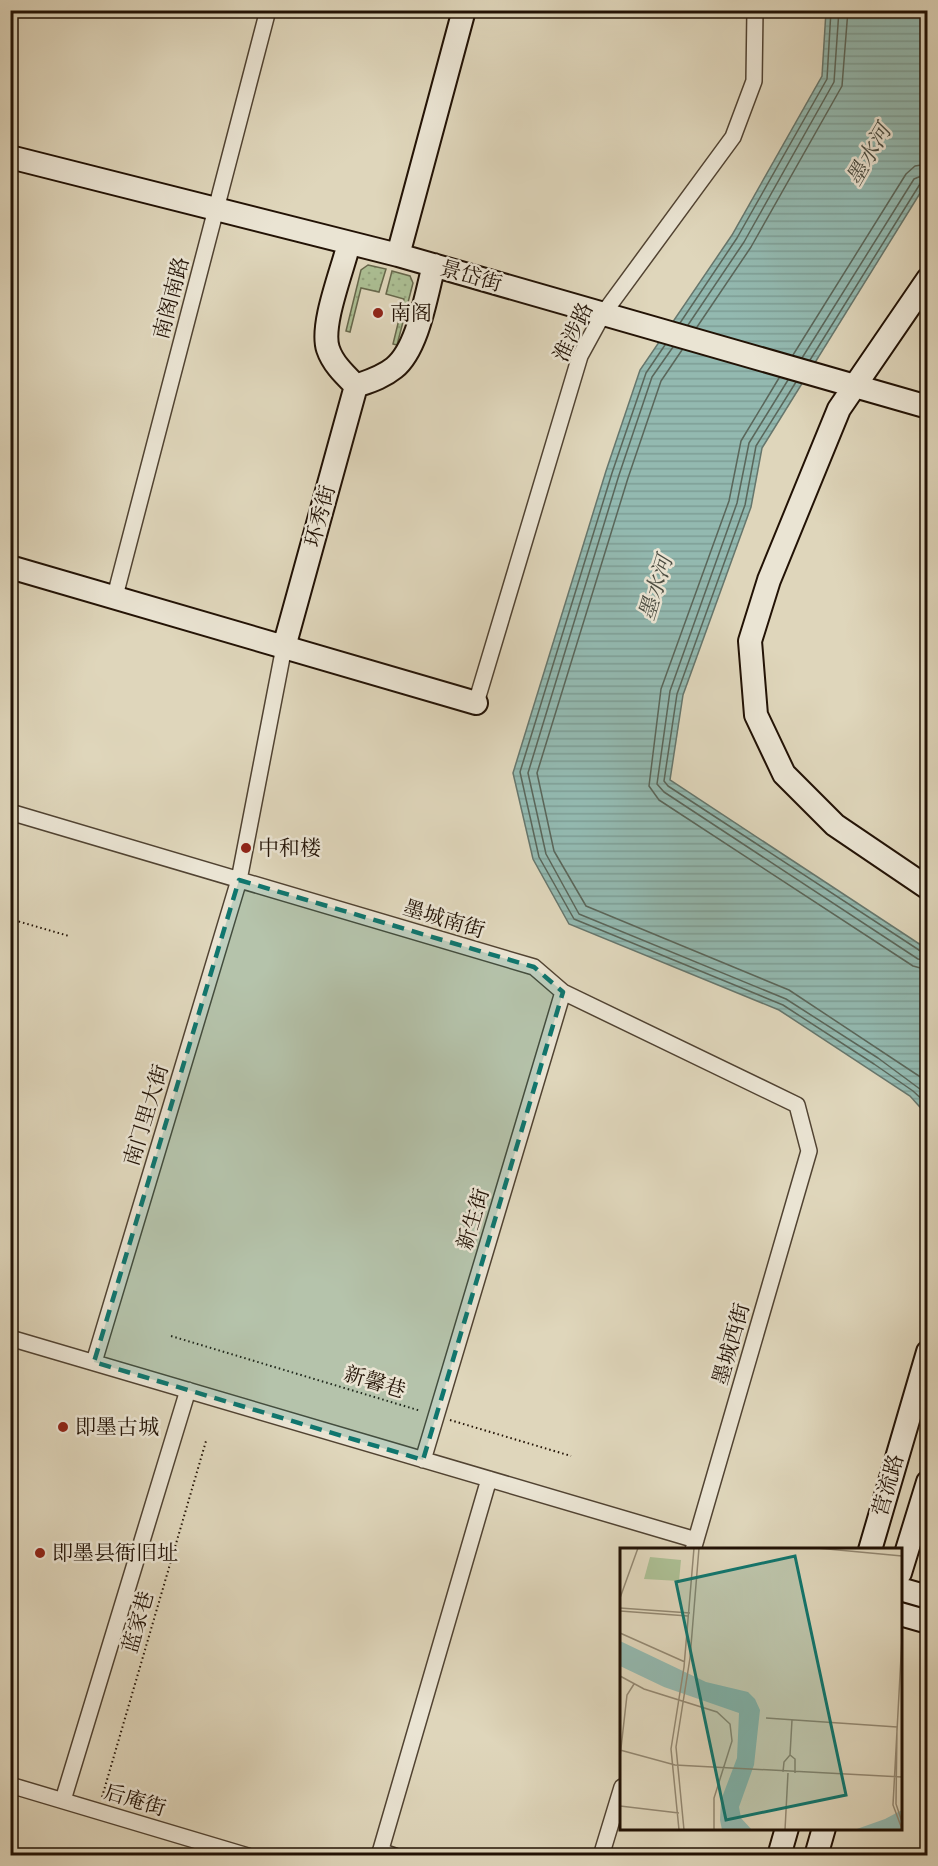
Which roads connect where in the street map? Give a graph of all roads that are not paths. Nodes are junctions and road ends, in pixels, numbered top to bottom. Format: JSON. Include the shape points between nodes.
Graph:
{"nodes":[{"id":1,"x":268,"y":10,"type":"edge"},
{"id":2,"x":464,"y":10,"type":"edge"},
{"id":3,"x":755,"y":10,"type":"edge"},
{"id":4,"x":10,"y":157,"type":"edge"},
{"id":5,"x":216,"y":210,"type":"junction"},
{"id":6,"x":349,"y":243,"type":"junction"},
{"id":7,"x":398,"y":255,"type":"junction"},
{"id":8,"x":434,"y":265,"type":"junction"},
{"id":9,"x":927,"y":279,"type":"edge"},
{"id":10,"x":603,"y":314,"type":"junction"},
{"id":11,"x":356,"y":386,"type":"junction"},
{"id":12,"x":855,"y":386,"type":"junction"},
{"id":13,"x":927,"y":407,"type":"edge"},
{"id":14,"x":10,"y":567,"type":"edge"},
{"id":15,"x":115,"y":597,"type":"junction"},
{"id":16,"x":284,"y":647,"type":"junction"},
{"id":17,"x":476,"y":703,"type":"joint"},
{"id":18,"x":10,"y":812,"type":"edge"},
{"id":19,"x":239,"y":880,"type":"junction"},
{"id":20,"x":927,"y":888,"type":"edge"},
{"id":21,"x":563,"y":992,"type":"junction"},
{"id":22,"x":809,"y":1151,"type":"joint"},
{"id":23,"x":10,"y":1338,"type":"edge"},
{"id":24,"x":927,"y":1352,"type":"edge"},
{"id":25,"x":94,"y":1362,"type":"junction"},
{"id":26,"x":188,"y":1390,"type":"junction"},
{"id":27,"x":423,"y":1460,"type":"junction"},
{"id":28,"x":489,"y":1479,"type":"junction"},
{"id":29,"x":927,"y":1482,"type":"edge"},
{"id":30,"x":694,"y":1545,"type":"edge"},
{"id":31,"x":871,"y":1548,"type":"edge"},
{"id":32,"x":902,"y":1566,"type":"edge"},
{"id":33,"x":902,"y":1590,"type":"edge"},
{"id":34,"x":927,"y":1597,"type":"edge"},
{"id":35,"x":902,"y":1615,"type":"edge"},
{"id":36,"x":927,"y":1622,"type":"edge"},
{"id":37,"x":10,"y":1785,"type":"edge"},
{"id":38,"x":620,"y":1790,"type":"edge"},
{"id":39,"x":63,"y":1800,"type":"junction"},
{"id":40,"x":786,"y":1830,"type":"edge"},
{"id":41,"x":823,"y":1830,"type":"edge"},
{"id":42,"x":385,"y":1854,"type":"edge"},
{"id":43,"x":248,"y":1856,"type":"edge"},
{"id":44,"x":601,"y":1856,"type":"edge"},
{"id":45,"x":779,"y":1856,"type":"edge"},
{"id":46,"x":816,"y":1856,"type":"edge"}],
"edges":[{"from":1,"to":5,"type":"street","name":"南阁南路"},
{"from":2,"to":7,"type":"street"},
{"from":3,"to":10,"type":"street","name":"淮涉路","via":[[754,81],[733,137]]},
{"from":4,"to":5,"type":"street","name":"景岱街"},
{"from":5,"to":6,"type":"street","name":"景岱街"},
{"from":5,"to":15,"type":"street","name":"南阁南路"},
{"from":6,"to":7,"type":"street","name":"景岱街"},
{"from":6,"to":11,"type":"street","via":[[328,324],[327,348],[339,369]]},
{"from":7,"to":8,"type":"street","name":"景岱街"},
{"from":8,"to":10,"type":"street","name":"景岱街"},
{"from":8,"to":11,"type":"street","via":[[411,346],[395,367]]},
{"from":9,"to":12,"type":"street"},
{"from":10,"to":12,"type":"street","name":"景岱街"},
{"from":10,"to":17,"type":"street","name":"淮涉路","via":[[580,356]]},
{"from":11,"to":16,"type":"street","name":"环秀街"},
{"from":12,"to":13,"type":"street","name":"景岱街"},
{"from":12,"to":20,"type":"street","via":[[839,410],[768,580],[750,641],[756,715],[784,774],[835,825]]},
{"from":14,"to":15,"type":"street"},
{"from":15,"to":16,"type":"street"},
{"from":16,"to":17,"type":"street"},
{"from":16,"to":19,"type":"street","name":"南门里大街"},
{"from":18,"to":19,"type":"street","name":"墨城南街"},
{"from":19,"to":21,"type":"street","name":"墨城南街","via":[[534,967]]},
{"from":19,"to":25,"type":"street","name":"南门里大街"},
{"from":21,"to":22,"type":"street","name":"墨城南街","via":[[797,1105]]},
{"from":21,"to":27,"type":"street","name":"新生街"},
{"from":22,"to":30,"type":"street","name":"墨城西街"},
{"from":23,"to":25,"type":"street"},
{"from":24,"to":31,"type":"street","name":"营流路"},
{"from":25,"to":26,"type":"street"},
{"from":26,"to":27,"type":"street"},
{"from":26,"to":39,"type":"street"},
{"from":27,"to":28,"type":"street"},
{"from":28,"to":30,"type":"street"},
{"from":28,"to":42,"type":"street"},
{"from":29,"to":32,"type":"street","name":"营流路"},
{"from":33,"to":34,"type":"street"},
{"from":35,"to":36,"type":"street"},
{"from":37,"to":39,"type":"street","name":"后庵街"},
{"from":38,"to":44,"type":"street"},
{"from":39,"to":43,"type":"street","name":"后庵街"},
{"from":40,"to":45,"type":"street"},
{"from":41,"to":46,"type":"street"}]}
